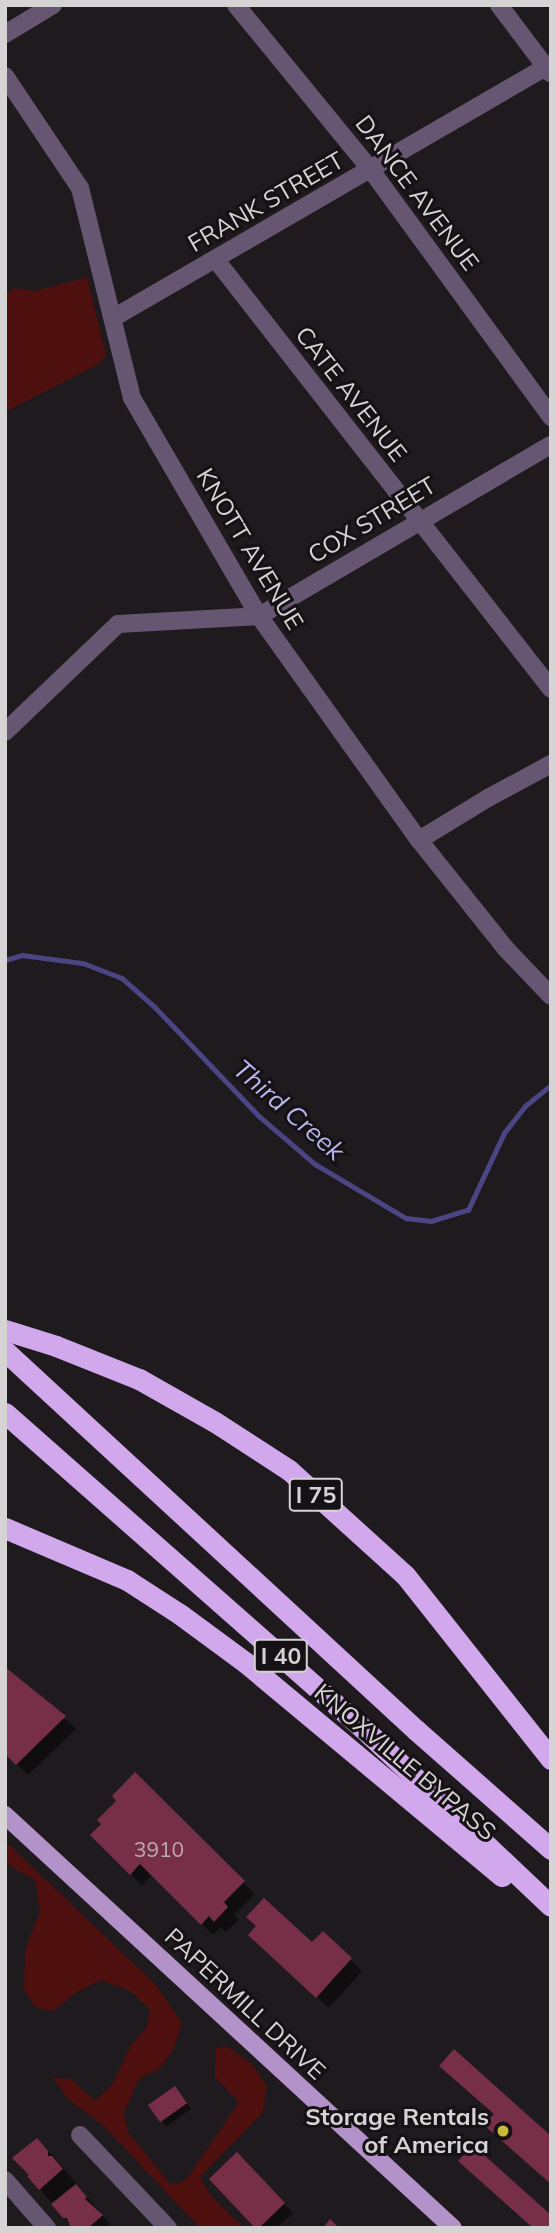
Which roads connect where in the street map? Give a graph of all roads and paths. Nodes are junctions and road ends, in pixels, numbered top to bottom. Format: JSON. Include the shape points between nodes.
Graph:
{"nodes":[{"id":1,"x":53,"y":5,"type":"edge"},
{"id":2,"x":236,"y":5,"type":"edge"},
{"id":3,"x":499,"y":5,"type":"edge"},
{"id":4,"x":5,"y":34,"type":"edge"},
{"id":5,"x":549,"y":68,"type":"edge"},
{"id":6,"x":5,"y":76,"type":"edge"},
{"id":7,"x":371,"y":170,"type":"junction"},
{"id":8,"x":216,"y":260,"type":"junction"},
{"id":9,"x":113,"y":318,"type":"junction"},
{"id":10,"x":551,"y":417,"type":"edge"},
{"id":11,"x":551,"y":445,"type":"edge"},
{"id":12,"x":418,"y":520,"type":"junction"},
{"id":13,"x":259,"y":616,"type":"junction"},
{"id":14,"x":551,"y":689,"type":"edge"},
{"id":15,"x":5,"y":732,"type":"edge"},
{"id":16,"x":551,"y":764,"type":"edge"},
{"id":17,"x":419,"y":840,"type":"junction"},
{"id":18,"x":551,"y":996,"type":"edge"},
{"id":19,"x":5,"y":1330,"type":"edge"},
{"id":20,"x":5,"y":1351,"type":"edge"},
{"id":21,"x":5,"y":1413,"type":"edge"},
{"id":22,"x":5,"y":1528,"type":"edge"},
{"id":23,"x":551,"y":1759,"type":"edge"},
{"id":24,"x":5,"y":1815,"type":"edge"},
{"id":25,"x":551,"y":1849,"type":"edge"},
{"id":26,"x":551,"y":1906,"type":"edge"},
{"id":27,"x":551,"y":1915,"type":"edge"},
{"id":28,"x":80,"y":2135,"type":"dead end"},
{"id":29,"x":5,"y":2180,"type":"edge"},
{"id":30,"x":47,"y":2228,"type":"edge"},
{"id":31,"x":168,"y":2228,"type":"edge"},
{"id":32,"x":453,"y":2228,"type":"edge"}],
"edges":[{"from":1,"to":4,"type":"street"},
{"from":2,"to":7,"type":"street","name":"DANCE AVENUE"},
{"from":3,"to":5,"type":"street"},
{"from":5,"to":7,"type":"street","name":"FRANK STREET"},
{"from":6,"to":9,"type":"street","name":"KNOTT AVENUE","via":[[80,188]]},
{"from":7,"to":8,"type":"street","name":"FRANK STREET"},
{"from":7,"to":10,"type":"street","name":"DANCE AVENUE"},
{"from":8,"to":9,"type":"street","name":"FRANK STREET"},
{"from":8,"to":12,"type":"street","name":"CATE AVENUE"},
{"from":9,"to":13,"type":"street","name":"KNOTT AVENUE","via":[[132,398]]},
{"from":11,"to":12,"type":"street","name":"COX STREET"},
{"from":12,"to":13,"type":"street","name":"COX STREET"},
{"from":12,"to":14,"type":"street","name":"CATE AVENUE"},
{"from":13,"to":15,"type":"street","name":"COX STREET","via":[[118,624]]},
{"from":13,"to":17,"type":"street","name":"KNOTT AVENUE"},
{"from":16,"to":17,"type":"street"},
{"from":17,"to":18,"type":"street","name":"KNOTT AVENUE","via":[[506,949]]},
{"from":19,"to":23,"type":"highway","number":"I 75","via":[[139,1379],[289,1470],[405,1575]]},
{"from":20,"to":25,"type":"highway","number":"I 40"},
{"from":21,"to":26,"type":"highway","number":"I 40","via":[[369,1734]]},
{"from":22,"to":27,"type":"highway","name":"KNOXVILLE BYPASS","via":[[127,1580],[181,1615],[246,1662]]},
{"from":24,"to":32,"type":"main road","name":"PAPERMILL DRIVE"},
{"from":28,"to":31,"type":"street"},
{"from":29,"to":30,"type":"street"}]}
